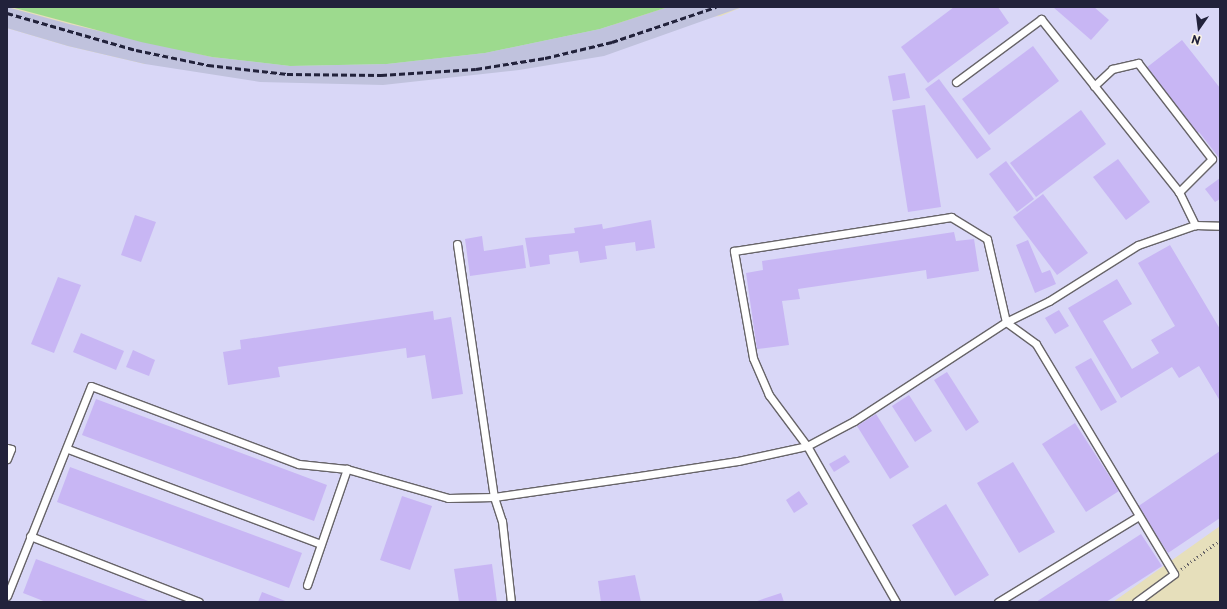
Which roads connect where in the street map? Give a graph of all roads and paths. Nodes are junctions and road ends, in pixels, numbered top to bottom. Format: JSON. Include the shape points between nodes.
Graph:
{"nodes":[{"id":1,"x":956,"y":82,"type":"dead end"},
{"id":2,"x":1094,"y":86,"type":"junction"},
{"id":3,"x":1179,"y":192,"type":"junction"},
{"id":4,"x":1195,"y":225,"type":"junction"},
{"id":5,"x":1220,"y":226,"type":"edge"},
{"id":6,"x":457,"y":244,"type":"dead end"},
{"id":7,"x":1006,"y":322,"type":"junction"},
{"id":8,"x":807,"y":446,"type":"junction"},
{"id":9,"x":7,"y":448,"type":"edge"},
{"id":10,"x":68,"y":449,"type":"junction"},
{"id":11,"x":7,"y":459,"type":"edge"},
{"id":12,"x":347,"y":469,"type":"junction"},
{"id":13,"x":494,"y":497,"type":"junction"},
{"id":14,"x":1138,"y":516,"type":"junction"},
{"id":15,"x":30,"y":536,"type":"junction"},
{"id":16,"x":1220,"y":540,"type":"edge"},
{"id":17,"x":321,"y":544,"type":"junction"},
{"id":18,"x":1174,"y":574,"type":"junction"},
{"id":19,"x":307,"y":585,"type":"dead end"},
{"id":20,"x":7,"y":596,"type":"edge"},
{"id":21,"x":199,"y":602,"type":"edge"},
{"id":22,"x":511,"y":602,"type":"edge"},
{"id":23,"x":896,"y":602,"type":"edge"},
{"id":24,"x":998,"y":602,"type":"edge"},
{"id":25,"x":1136,"y":602,"type":"edge"}],
"edges":[{"from":1,"to":2,"type":"lane","via":[[1041,20]]},
{"from":2,"to":3,"type":"lane"},
{"from":2,"to":3,"type":"lane","via":[[1112,69],[1138,63],[1212,159]]},
{"from":3,"to":4,"type":"lane"},
{"from":4,"to":5,"type":"lane"},
{"from":4,"to":7,"type":"lane","via":[[1138,245],[1049,301]]},
{"from":6,"to":13,"type":"lane"},
{"from":7,"to":8,"type":"lane","via":[[854,421]]},
{"from":7,"to":8,"type":"lane","via":[[987,239],[951,217],[734,251],[753,358],[769,395]]},
{"from":7,"to":14,"type":"lane","via":[[1036,344]]},
{"from":8,"to":13,"type":"lane","via":[[738,461]]},
{"from":8,"to":23,"type":"lane"},
{"from":9,"to":11,"type":"lane","via":[[11,449]]},
{"from":10,"to":12,"type":"lane","via":[[91,386],[299,464]]},
{"from":10,"to":15,"type":"lane"},
{"from":10,"to":17,"type":"lane"},
{"from":12,"to":13,"type":"lane","via":[[448,498]]},
{"from":12,"to":17,"type":"lane"},
{"from":13,"to":22,"type":"lane","via":[[502,521]]},
{"from":14,"to":18,"type":"lane"},
{"from":14,"to":24,"type":"lane"},
{"from":15,"to":20,"type":"lane"},
{"from":15,"to":21,"type":"lane"},
{"from":16,"to":18,"type":"path"},
{"from":17,"to":19,"type":"lane"},
{"from":18,"to":25,"type":"lane"}]}
